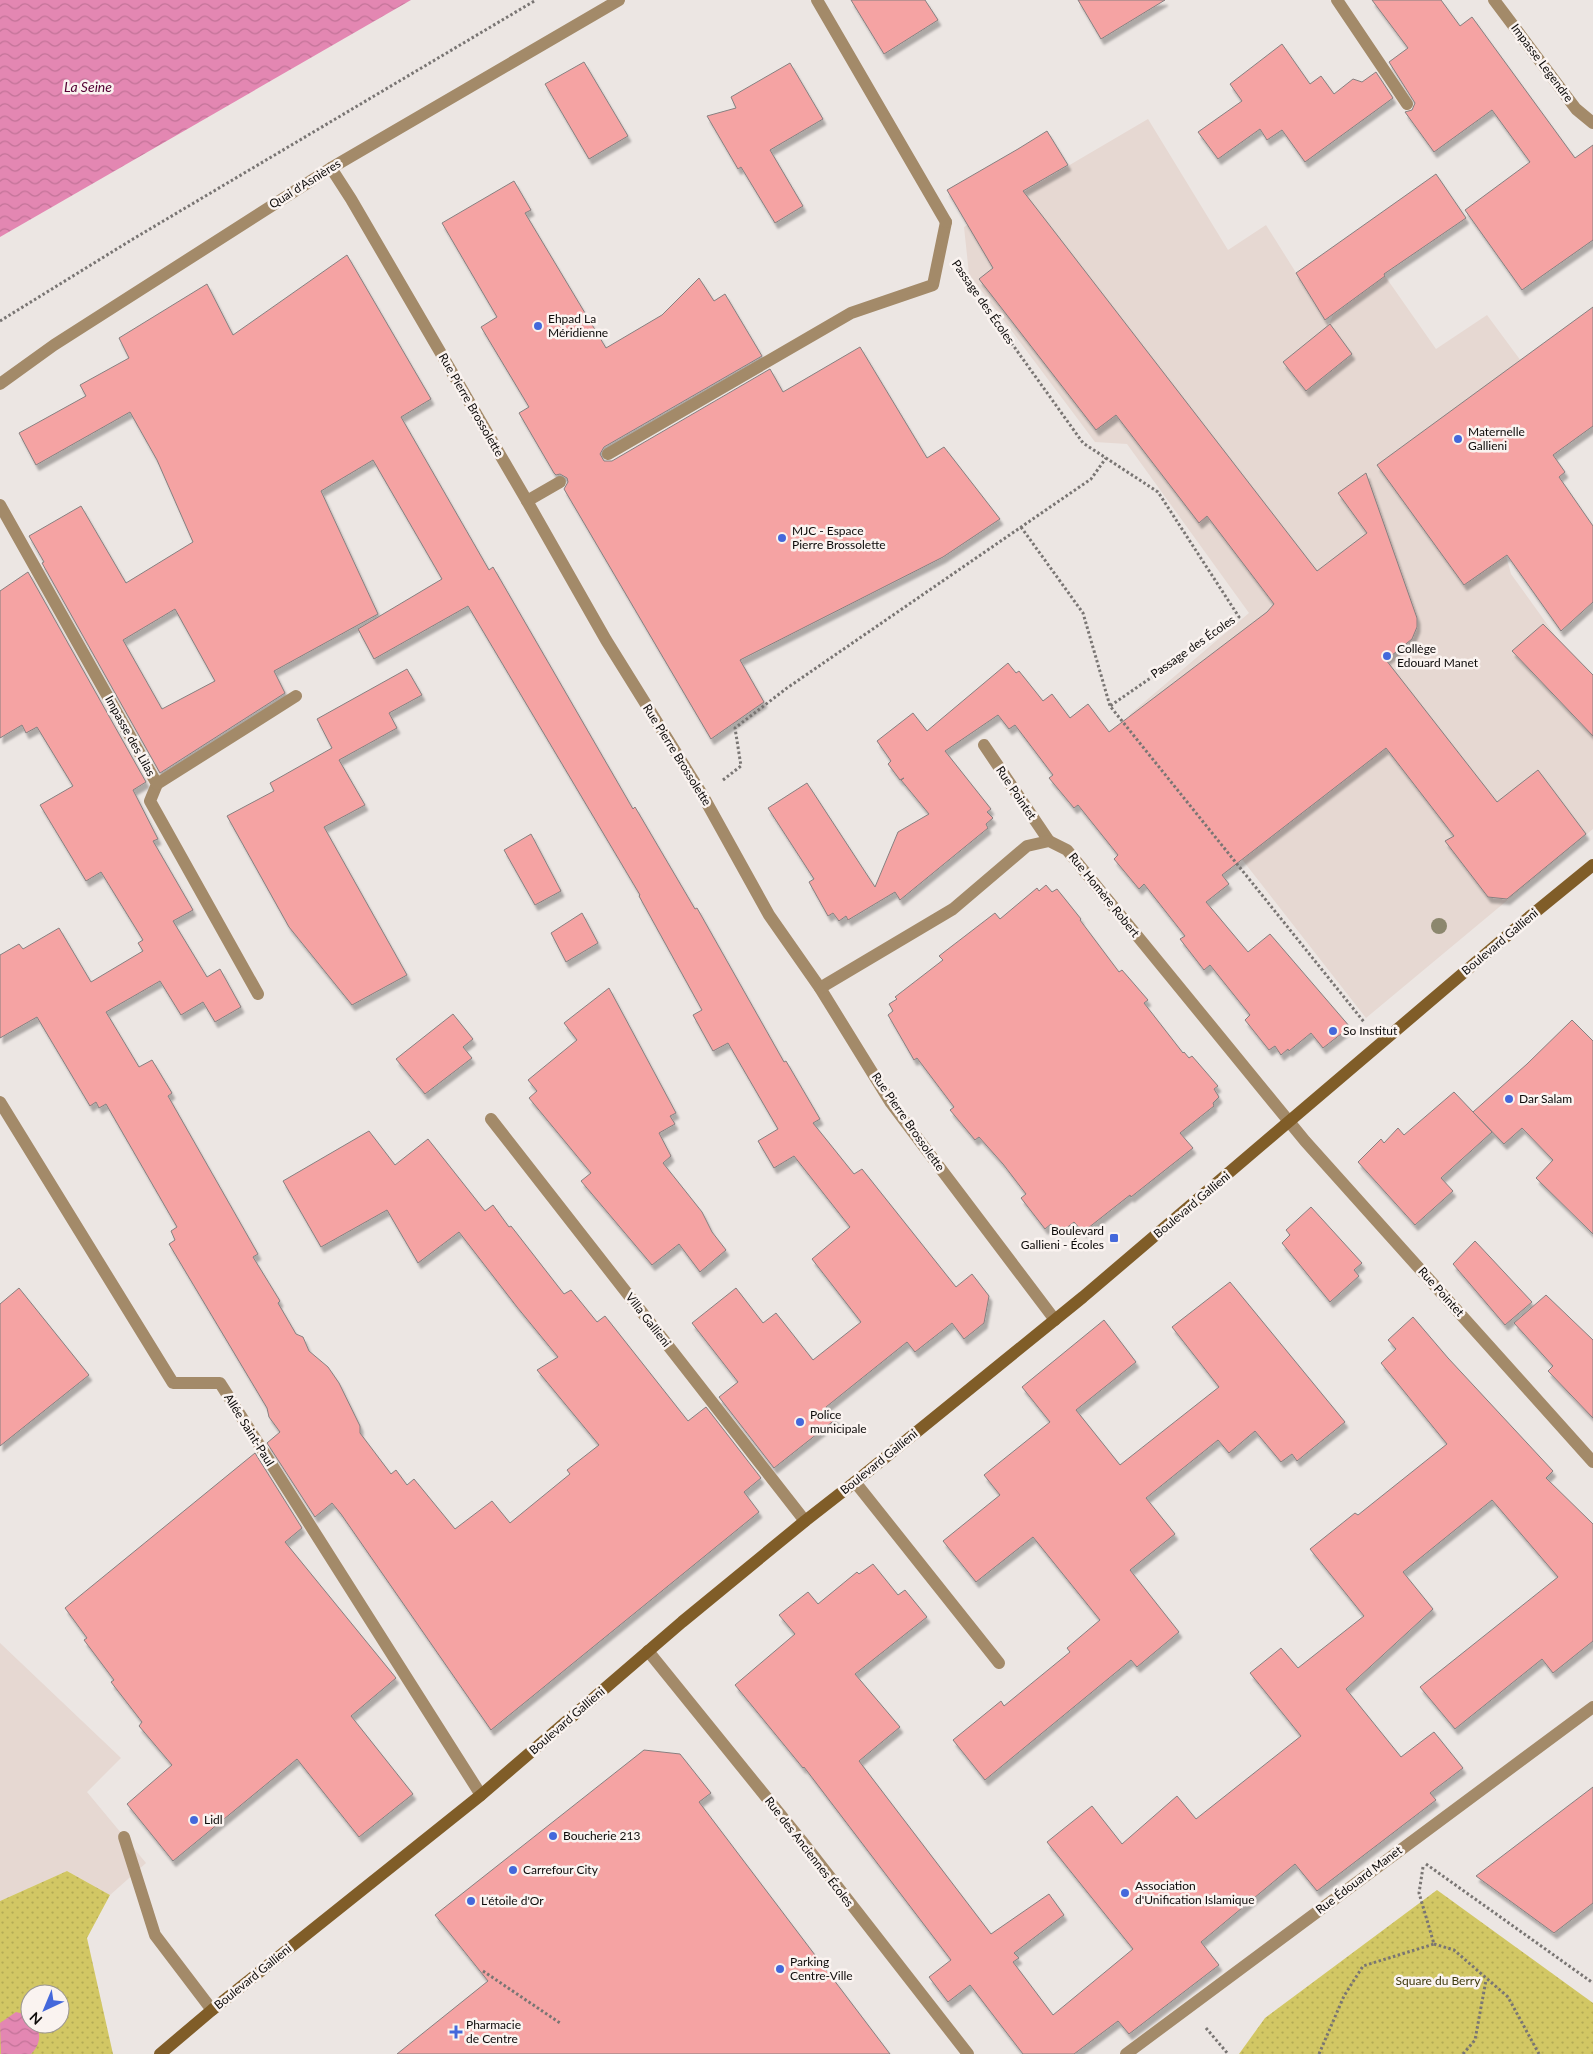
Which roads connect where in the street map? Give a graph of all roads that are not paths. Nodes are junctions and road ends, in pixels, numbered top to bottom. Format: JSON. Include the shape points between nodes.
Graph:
{"nodes":[{"id":1,"x":620,"y":0,"type":"edge"},
{"id":2,"x":817,"y":0,"type":"edge"},
{"id":3,"x":1337,"y":0,"type":"edge"},
{"id":4,"x":1494,"y":0,"type":"edge"},
{"id":5,"x":1407,"y":104,"type":"dead end"},
{"id":6,"x":1593,"y":123,"type":"edge"},
{"id":7,"x":331,"y":168,"type":"junction"},
{"id":8,"x":0,"y":384,"type":"edge"},
{"id":9,"x":608,"y":454,"type":"dead end"},
{"id":10,"x":560,"y":482,"type":"dead end"},
{"id":11,"x":527,"y":501,"type":"junction"},
{"id":12,"x":0,"y":505,"type":"edge"},
{"id":13,"x":296,"y":696,"type":"dead end"},
{"id":14,"x":984,"y":745,"type":"dead end"},
{"id":15,"x":157,"y":784,"type":"junction"},
{"id":16,"x":1049,"y":841,"type":"junction"},
{"id":17,"x":1593,"y":865,"type":"edge"},
{"id":18,"x":820,"y":988,"type":"junction"},
{"id":19,"x":258,"y":994,"type":"dead end"},
{"id":20,"x":0,"y":1102,"type":"edge"},
{"id":21,"x":491,"y":1119,"type":"dead end"},
{"id":22,"x":1288,"y":1122,"type":"junction"},
{"id":23,"x":1055,"y":1320,"type":"junction"},
{"id":24,"x":1593,"y":1462,"type":"edge"},
{"id":25,"x":855,"y":1482,"type":"junction"},
{"id":26,"x":805,"y":1521,"type":"junction"},
{"id":27,"x":648,"y":1651,"type":"junction"},
{"id":28,"x":999,"y":1663,"type":"dead end"},
{"id":29,"x":1593,"y":1707,"type":"edge"},
{"id":30,"x":481,"y":1794,"type":"junction"},
{"id":31,"x":124,"y":1837,"type":"dead end"},
{"id":32,"x":212,"y":2010,"type":"junction"},
{"id":33,"x":160,"y":2054,"type":"edge"},
{"id":34,"x":968,"y":2054,"type":"edge"},
{"id":35,"x":1126,"y":2054,"type":"edge"}],
"edges":[{"from":1,"to":7,"type":"street","name":"Quai d'Asnières"},
{"from":2,"to":9,"type":"street","name":"Passage des Écoles","via":[[946,222],[933,285],[850,312]]},
{"from":3,"to":5,"type":"street"},
{"from":4,"to":6,"type":"street","name":"Impasse Legendre","via":[[1576,109]]},
{"from":7,"to":8,"type":"street","name":"Quai d'Asnières","via":[[54,345]]},
{"from":7,"to":11,"type":"street","name":"Rue Pierre Brossolette"},
{"from":10,"to":11,"type":"street"},
{"from":11,"to":18,"type":"street","name":"Rue Pierre Brossolette","via":[[606,640],[703,796],[769,915]]},
{"from":12,"to":15,"type":"street","name":"Impasse des Lilas"},
{"from":13,"to":15,"type":"street"},
{"from":14,"to":16,"type":"street","name":"Rue Pointet"},
{"from":15,"to":19,"type":"street","name":"Impasse des Lilas","via":[[150,801]]},
{"from":16,"to":18,"type":"street","via":[[1027,846],[953,909]]},
{"from":16,"to":22,"type":"street","name":"Rue Homère Robert","via":[[1067,850]]},
{"from":17,"to":22,"type":"main road","name":"Boulevard Gallieni"},
{"from":18,"to":23,"type":"street","name":"Rue Pierre Brossolette","via":[[891,1103]]},
{"from":20,"to":30,"type":"street","name":"Allée Saint-Paul","via":[[173,1383],[220,1383]]},
{"from":21,"to":26,"type":"street","name":"Villa Gallieni"},
{"from":22,"to":23,"type":"main road","name":"Boulevard Gallieni"},
{"from":22,"to":24,"type":"street","name":"Rue Pointet"},
{"from":23,"to":25,"type":"main road","name":"Boulevard Gallieni"},
{"from":25,"to":26,"type":"main road","name":"Boulevard Gallieni"},
{"from":25,"to":28,"type":"street"},
{"from":26,"to":27,"type":"main road","name":"Boulevard Gallieni"},
{"from":27,"to":30,"type":"main road","name":"Boulevard Gallieni"},
{"from":27,"to":34,"type":"street","name":"Rue des Anciennes Écoles"},
{"from":29,"to":35,"type":"street","name":"Rue Édouard Manet"},
{"from":30,"to":32,"type":"main road","name":"Boulevard Gallieni"},
{"from":31,"to":32,"type":"street","via":[[155,1936]]},
{"from":32,"to":33,"type":"main road","name":"Boulevard Gallieni"}]}
